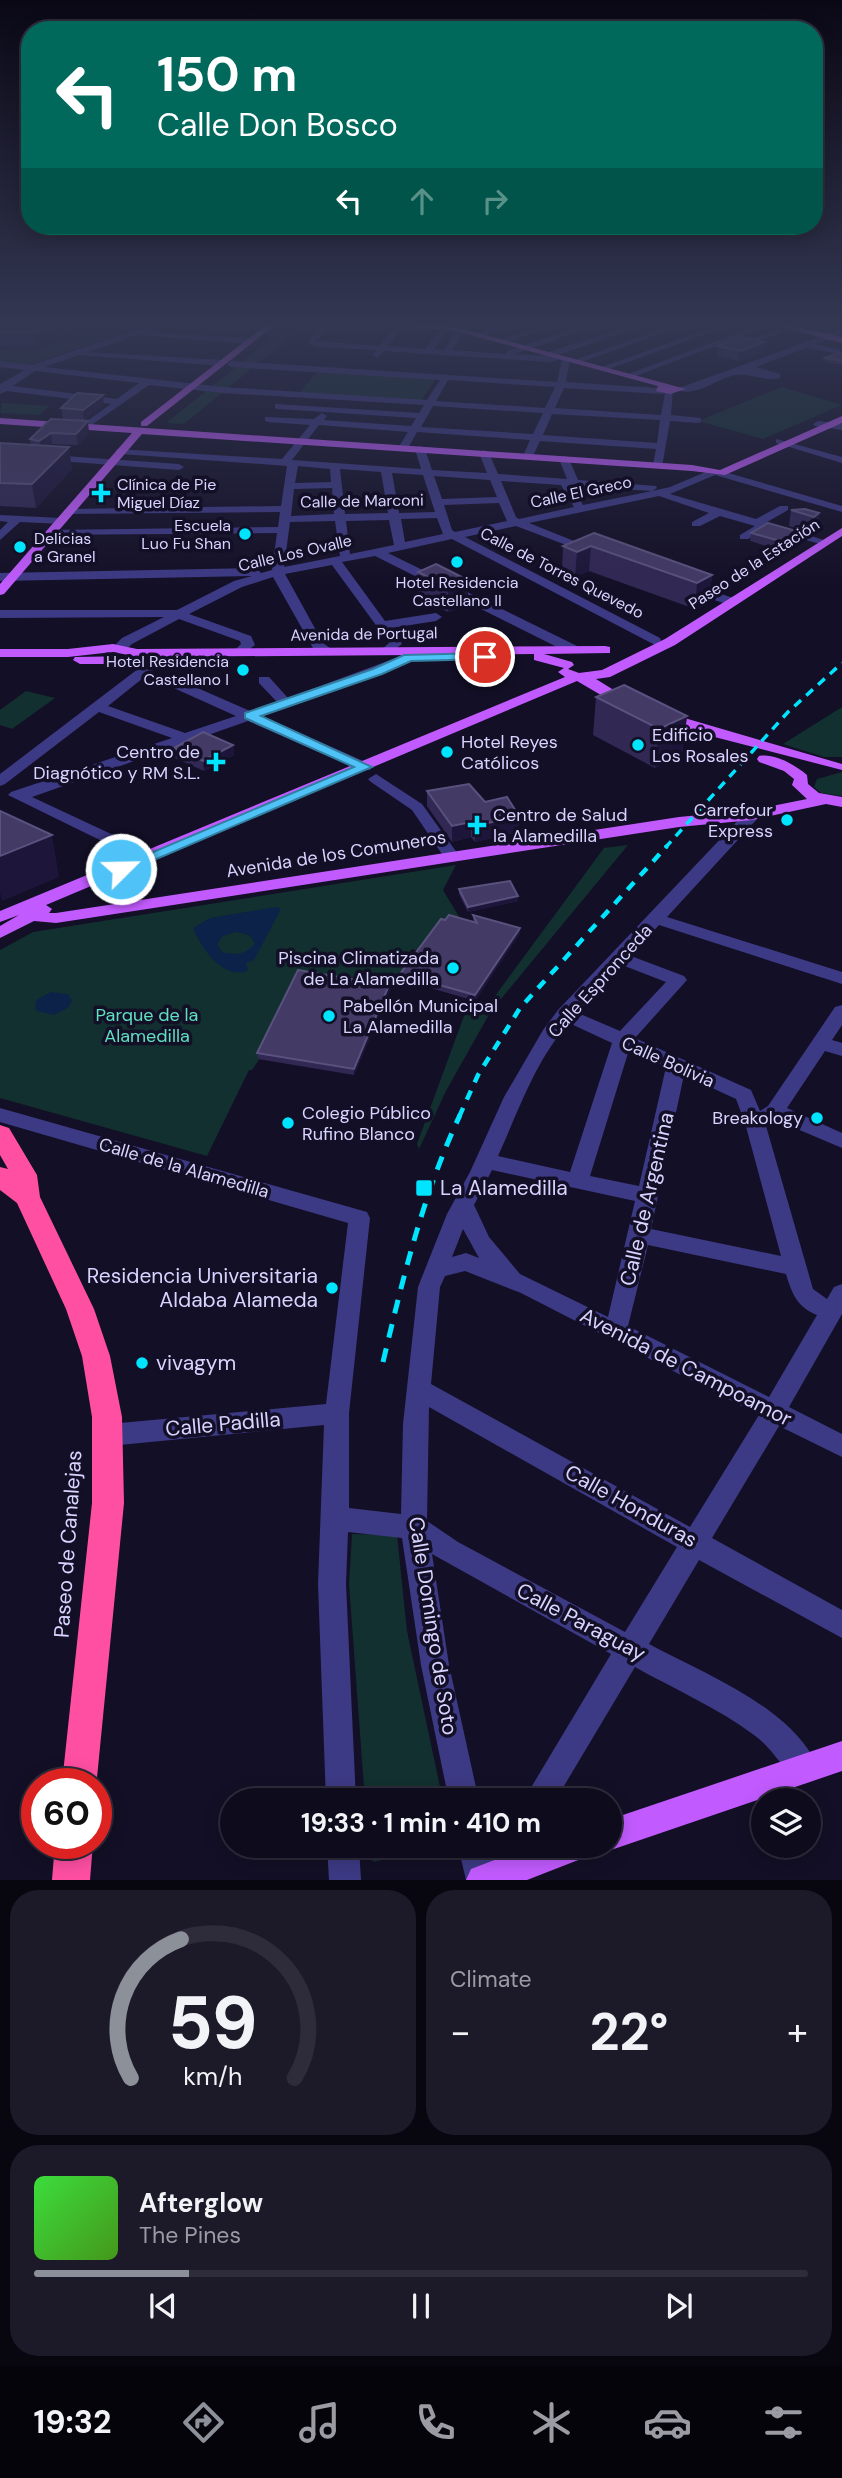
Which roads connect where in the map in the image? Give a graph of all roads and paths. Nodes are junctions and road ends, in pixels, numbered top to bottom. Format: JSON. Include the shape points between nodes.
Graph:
{"nodes":[{"id":1,"x":104,"y":413,"type":"edge"},
{"id":2,"x":164,"y":413,"type":"edge"},
{"id":3,"x":272,"y":413,"type":"edge"},
{"id":4,"x":325,"y":413,"type":"edge"},
{"id":5,"x":371,"y":413,"type":"edge"},
{"id":6,"x":424,"y":413,"type":"edge"},
{"id":7,"x":546,"y":413,"type":"edge"},
{"id":8,"x":588,"y":413,"type":"edge"},
{"id":9,"x":668,"y":413,"type":"edge"},
{"id":10,"x":842,"y":413,"type":"edge"},
{"id":11,"x":422,"y":416,"type":"junction"},
{"id":12,"x":667,"y":418,"type":"junction"},
{"id":13,"x":0,"y":419,"type":"edge"},
{"id":14,"x":842,"y":419,"type":"edge"},
{"id":15,"x":698,"y":420,"type":"dead end"},
{"id":16,"x":317,"y":422,"type":"junction"},
{"id":17,"x":90,"y":423,"type":"junction"},
{"id":18,"x":818,"y":424,"type":"junction"},
{"id":19,"x":830,"y":424,"type":"junction"},
{"id":20,"x":145,"y":427,"type":"junction"},
{"id":21,"x":842,"y":427,"type":"edge"},
{"id":22,"x":414,"y":429,"type":"junction"},
{"id":23,"x":536,"y":437,"type":"junction"},
{"id":24,"x":303,"y":439,"type":"junction"},
{"id":25,"x":782,"y":443,"type":"junction"},
{"id":26,"x":404,"y":446,"type":"junction"},
{"id":27,"x":660,"y":446,"type":"junction"},
{"id":28,"x":421,"y":449,"type":"junction"},
{"id":29,"x":121,"y":451,"type":"junction"},
{"id":30,"x":484,"y":453,"type":"junction"},
{"id":31,"x":529,"y":454,"type":"junction"},
{"id":32,"x":40,"y":457,"type":"edge"},
{"id":33,"x":564,"y":459,"type":"junction"},
{"id":34,"x":842,"y":460,"type":"edge"},
{"id":35,"x":111,"y":462,"type":"junction"},
{"id":36,"x":658,"y":463,"type":"junction"},
{"id":37,"x":290,"y":466,"type":"junction"},
{"id":38,"x":335,"y":466,"type":"junction"},
{"id":39,"x":714,"y":469,"type":"junction"},
{"id":40,"x":386,"y":470,"type":"junction"},
{"id":41,"x":428,"y":472,"type":"junction"},
{"id":42,"x":493,"y":477,"type":"junction"},
{"id":43,"x":568,"y":482,"type":"junction"},
{"id":44,"x":337,"y":485,"type":"junction"},
{"id":45,"x":289,"y":486,"type":"junction"},
{"id":46,"x":661,"y":492,"type":"junction"},
{"id":47,"x":502,"y":500,"type":"junction"},
{"id":48,"x":437,"y":502,"type":"junction"},
{"id":49,"x":784,"y":508,"type":"dead end"},
{"id":50,"x":580,"y":509,"type":"junction"},
{"id":51,"x":842,"y":509,"type":"edge"},
{"id":52,"x":718,"y":512,"type":"junction"},
{"id":53,"x":441,"y":515,"type":"junction"},
{"id":54,"x":394,"y":516,"type":"junction"},
{"id":55,"x":64,"y":517,"type":"junction"},
{"id":56,"x":0,"y":518,"type":"edge"},
{"id":57,"x":340,"y":518,"type":"junction"},
{"id":58,"x":17,"y":519,"type":"junction"},
{"id":59,"x":284,"y":519,"type":"junction"},
{"id":60,"x":516,"y":522,"type":"junction"},
{"id":61,"x":696,"y":524,"type":"dead end"},
{"id":62,"x":761,"y":524,"type":"junction"},
{"id":63,"x":842,"y":531,"type":"edge"},
{"id":64,"x":50,"y":533,"type":"junction"},
{"id":65,"x":453,"y":536,"type":"junction"},
{"id":66,"x":0,"y":537,"type":"edge"},
{"id":67,"x":744,"y":537,"type":"dead end"},
{"id":68,"x":824,"y":542,"type":"junction"},
{"id":69,"x":400,"y":547,"type":"junction"},
{"id":70,"x":377,"y":552,"type":"junction"},
{"id":71,"x":602,"y":555,"type":"edge"},
{"id":72,"x":341,"y":559,"type":"junction"},
{"id":73,"x":274,"y":573,"type":"junction"},
{"id":74,"x":252,"y":575,"type":"junction"},
{"id":75,"x":7,"y":576,"type":"edge"},
{"id":76,"x":679,"y":583,"type":"edge"},
{"id":77,"x":0,"y":591,"type":"edge"},
{"id":78,"x":732,"y":602,"type":"junction"},
{"id":79,"x":0,"y":614,"type":"edge"},
{"id":80,"x":181,"y":614,"type":"junction"},
{"id":81,"x":436,"y":617,"type":"dead end"},
{"id":82,"x":383,"y":625,"type":"junction"},
{"id":83,"x":686,"y":630,"type":"junction"},
{"id":84,"x":655,"y":641,"type":"junction"},
{"id":85,"x":572,"y":649,"type":"junction"},
{"id":86,"x":605,"y":650,"type":"junction"},
{"id":87,"x":327,"y":651,"type":"junction"},
{"id":88,"x":387,"y":651,"type":"junction"},
{"id":89,"x":240,"y":652,"type":"junction"},
{"id":90,"x":0,"y":653,"type":"edge"},
{"id":91,"x":120,"y":653,"type":"junction"},
{"id":92,"x":624,"y":655,"type":"junction"},
{"id":93,"x":97,"y":656,"type":"junction"},
{"id":94,"x":409,"y":657,"type":"junction"},
{"id":95,"x":160,"y":659,"type":"junction"},
{"id":96,"x":0,"y":660,"type":"edge"},
{"id":97,"x":575,"y":673,"type":"junction"},
{"id":98,"x":605,"y":674,"type":"junction"},
{"id":99,"x":264,"y":680,"type":"dead end"},
{"id":100,"x":172,"y":682,"type":"dead end"},
{"id":101,"x":286,"y":703,"type":"junction"},
{"id":102,"x":98,"y":707,"type":"junction"},
{"id":103,"x":250,"y":716,"type":"junction"},
{"id":104,"x":185,"y":738,"type":"junction"},
{"id":105,"x":840,"y":767,"type":"edge"},
{"id":106,"x":370,"y":773,"type":"junction"},
{"id":107,"x":802,"y":778,"type":"junction"},
{"id":108,"x":0,"y":781,"type":"edge"},
{"id":109,"x":0,"y":787,"type":"edge"},
{"id":110,"x":19,"y":796,"type":"junction"},
{"id":111,"x":834,"y":803,"type":"edge"},
{"id":112,"x":752,"y":814,"type":"junction"},
{"id":113,"x":453,"y":857,"type":"junction"},
{"id":114,"x":141,"y":860,"type":"junction"},
{"id":115,"x":38,"y":908,"type":"junction"},
{"id":116,"x":0,"y":917,"type":"edge"},
{"id":117,"x":656,"y":919,"type":"junction"},
{"id":118,"x":0,"y":933,"type":"edge"},
{"id":119,"x":620,"y":958,"type":"junction"},
{"id":120,"x":842,"y":978,"type":"edge"},
{"id":121,"x":842,"y":1012,"type":"edge"},
{"id":122,"x":565,"y":1014,"type":"junction"},
{"id":123,"x":622,"y":1041,"type":"junction"},
{"id":124,"x":819,"y":1043,"type":"junction"},
{"id":125,"x":842,"y":1050,"type":"edge"},
{"id":126,"x":676,"y":1066,"type":"junction"},
{"id":127,"x":775,"y":1111,"type":"junction"},
{"id":128,"x":755,"y":1122,"type":"junction"},
{"id":129,"x":2,"y":1123,"type":"edge"},
{"id":130,"x":842,"y":1141,"type":"edge"},
{"id":131,"x":486,"y":1161,"type":"junction"},
{"id":132,"x":0,"y":1175,"type":"edge"},
{"id":133,"x":578,"y":1181,"type":"junction"},
{"id":134,"x":648,"y":1196,"type":"junction"},
{"id":135,"x":27,"y":1197,"type":"junction"},
{"id":136,"x":463,"y":1204,"type":"junction"},
{"id":137,"x":639,"y":1235,"type":"junction"},
{"id":138,"x":482,"y":1245,"type":"junction"},
{"id":139,"x":442,"y":1257,"type":"junction"},
{"id":140,"x":466,"y":1262,"type":"junction"},
{"id":141,"x":794,"y":1265,"type":"junction"},
{"id":142,"x":530,"y":1287,"type":"junction"},
{"id":143,"x":836,"y":1302,"type":"edge"},
{"id":144,"x":615,"y":1331,"type":"junction"},
{"id":145,"x":418,"y":1389,"type":"junction"},
{"id":146,"x":774,"y":1412,"type":"junction"},
{"id":147,"x":337,"y":1413,"type":"junction"},
{"id":148,"x":109,"y":1435,"type":"junction"},
{"id":149,"x":842,"y":1446,"type":"edge"},
{"id":150,"x":336,"y":1518,"type":"junction"},
{"id":151,"x":414,"y":1527,"type":"junction"},
{"id":152,"x":695,"y":1542,"type":"junction"},
{"id":153,"x":842,"y":1625,"type":"edge"},
{"id":154,"x":630,"y":1650,"type":"junction"},
{"id":155,"x":842,"y":1756,"type":"edge"},
{"id":156,"x":82,"y":1768,"type":"edge"},
{"id":157,"x":804,"y":1769,"type":"junction"},
{"id":158,"x":340,"y":1788,"type":"edge"},
{"id":159,"x":461,"y":1788,"type":"edge"},
{"id":160,"x":546,"y":1788,"type":"edge"},
{"id":161,"x":622,"y":1830,"type":"edge"},
{"id":162,"x":344,"y":1858,"type":"edge"},
{"id":163,"x":477,"y":1858,"type":"edge"},
{"id":164,"x":519,"y":1858,"type":"edge"},
{"id":165,"x":73,"y":1859,"type":"edge"},
{"id":166,"x":71,"y":1880,"type":"edge"},
{"id":167,"x":345,"y":1880,"type":"edge"},
{"id":168,"x":482,"y":1880,"type":"edge"}],
"edges":[{"from":1,"to":17,"type":"street"},
{"from":2,"to":20,"type":"main road"},
{"from":3,"to":16,"type":"street","via":[[268,418]]},
{"from":4,"to":16,"type":"street"},
{"from":5,"to":11,"type":"street"},
{"from":6,"to":11,"type":"street"},
{"from":7,"to":23,"type":"street"},
{"from":8,"to":12,"type":"street"},
{"from":9,"to":12,"type":"street"},
{"from":10,"to":18,"type":"main road"},
{"from":11,"to":22,"type":"street"},
{"from":12,"to":15,"type":"street"},
{"from":12,"to":27,"type":"street"},
{"from":13,"to":17,"type":"main road"},
{"from":13,"to":20,"type":"main road"},
{"from":14,"to":19,"type":"main road"},
{"from":16,"to":22,"type":"street"},
{"from":16,"to":24,"type":"street"},
{"from":17,"to":20,"type":"main road"},
{"from":18,"to":19,"type":"street"},
{"from":18,"to":25,"type":"main road"},
{"from":19,"to":21,"type":"street"},
{"from":19,"to":25,"type":"main road"},
{"from":20,"to":24,"type":"main road"},
{"from":20,"to":29,"type":"main road"},
{"from":22,"to":23,"type":"street"},
{"from":22,"to":26,"type":"street"},
{"from":23,"to":27,"type":"street"},
{"from":23,"to":31,"type":"street"},
{"from":24,"to":26,"type":"main road"},
{"from":24,"to":37,"type":"street"},
{"from":25,"to":34,"type":"street"},
{"from":25,"to":39,"type":"main road","name":"Calle El Greco"},
{"from":26,"to":28,"type":"main road"},
{"from":26,"to":31,"type":"main road"},
{"from":27,"to":36,"type":"street"},
{"from":28,"to":30,"type":"main road"},
{"from":28,"to":41,"type":"street"},
{"from":29,"to":35,"type":"main road"},
{"from":29,"to":37,"type":"street"},
{"from":30,"to":31,"type":"main road"},
{"from":30,"to":42,"type":"street"},
{"from":31,"to":33,"type":"main road"},
{"from":31,"to":36,"type":"main road"},
{"from":32,"to":35,"type":"street"},
{"from":33,"to":36,"type":"main road"},
{"from":33,"to":43,"type":"street","via":[[573,480]]},
{"from":35,"to":37,"type":"street"},
{"from":35,"to":55,"type":"main road"},
{"from":36,"to":39,"type":"main road"},
{"from":37,"to":38,"type":"street"},
{"from":37,"to":45,"type":"street"},
{"from":38,"to":40,"type":"street"},
{"from":38,"to":44,"type":"street"},
{"from":39,"to":46,"type":"street","name":"Calle El Greco","via":[[693,483]]},
{"from":39,"to":51,"type":"street"},
{"from":40,"to":41,"type":"street"},
{"from":40,"to":54,"type":"street"},
{"from":41,"to":42,"type":"street"},
{"from":41,"to":48,"type":"street"},
{"from":42,"to":43,"type":"street"},
{"from":42,"to":47,"type":"street"},
{"from":43,"to":46,"type":"street"},
{"from":43,"to":50,"type":"street"},
{"from":44,"to":45,"type":"street"},
{"from":44,"to":57,"type":"street"},
{"from":45,"to":59,"type":"street"},
{"from":46,"to":50,"type":"street","name":"Calle El Greco"},
{"from":46,"to":52,"type":"street"},
{"from":47,"to":48,"type":"street"},
{"from":47,"to":60,"type":"street"},
{"from":48,"to":53,"type":"street"},
{"from":49,"to":62,"type":"street"},
{"from":50,"to":60,"type":"street","name":"Calle El Greco"},
{"from":52,"to":61,"type":"street"},
{"from":52,"to":62,"type":"street"},
{"from":53,"to":54,"type":"street","name":"Calle de Marconi"},
{"from":53,"to":65,"type":"street"},
{"from":54,"to":57,"type":"street","name":"Calle de Marconi"},
{"from":54,"to":69,"type":"street"},
{"from":55,"to":58,"type":"street"},
{"from":55,"to":59,"type":"street"},
{"from":55,"to":64,"type":"main road"},
{"from":56,"to":58,"type":"street"},
{"from":57,"to":59,"type":"street","name":"Calle de Marconi"},
{"from":57,"to":72,"type":"street"},
{"from":58,"to":66,"type":"street"},
{"from":59,"to":64,"type":"street"},
{"from":59,"to":73,"type":"street"},
{"from":60,"to":65,"type":"street","name":"Calle El Greco"},
{"from":60,"to":71,"type":"street"},
{"from":62,"to":67,"type":"street"},
{"from":62,"to":68,"type":"street"},
{"from":63,"to":68,"type":"main road","name":"Paseo de la Estación"},
{"from":64,"to":75,"type":"main road"},
{"from":65,"to":69,"type":"street","name":"Calle Los Ovalle"},
{"from":65,"to":84,"type":"street","name":"Calle de Torres Quevedo"},
{"from":68,"to":78,"type":"main road","name":"Paseo de la Estación"},
{"from":69,"to":70,"type":"street","name":"Calle Los Ovalle"},
{"from":70,"to":72,"type":"street","name":"Calle Los Ovalle"},
{"from":70,"to":85,"type":"street"},
{"from":72,"to":73,"type":"street","name":"Calle Los Ovalle"},
{"from":72,"to":82,"type":"street"},
{"from":73,"to":74,"type":"street","name":"Calle Los Ovalle"},
{"from":73,"to":87,"type":"street","via":[[318,645]]},
{"from":74,"to":75,"type":"street"},
{"from":74,"to":80,"type":"street","name":"Calle Los Ovalle"},
{"from":75,"to":77,"type":"main road"},
{"from":76,"to":78,"type":"street"},
{"from":78,"to":83,"type":"main road","name":"Paseo de la Estación"},
{"from":79,"to":80,"type":"street"},
{"from":80,"to":89,"type":"street","via":[[246,639],[248,645]]},
{"from":80,"to":91,"type":"street","name":"Calle Los Ovalle","via":[[127,641]]},
{"from":81,"to":82,"type":"street"},
{"from":82,"to":88,"type":"street","via":[[396,645]]},
{"from":83,"to":84,"type":"main road","name":"Paseo de la Estación"},
{"from":83,"to":92,"type":"main road","name":"Paseo de la Estación","via":[[670,642]]},
{"from":84,"to":92,"type":"main road","name":"Paseo de la Estación"},
{"from":85,"to":86,"type":"main road","name":"Avenida de Portugal"},
{"from":85,"to":88,"type":"main road","name":"Avenida de Portugal"},
{"from":86,"to":92,"type":"main road"},
{"from":86,"to":97,"type":"main road","via":[[579,658]]},
{"from":87,"to":88,"type":"main road","name":"Avenida de Portugal"},
{"from":87,"to":89,"type":"main road","name":"Avenida de Portugal"},
{"from":89,"to":91,"type":"main road","name":"Avenida de Portugal"},
{"from":90,"to":93,"type":"main road"},
{"from":91,"to":93,"type":"main road"},
{"from":91,"to":95,"type":"main road","name":"Avenida de Portugal"},
{"from":92,"to":98,"type":"main road"},
{"from":93,"to":96,"type":"main road"},
{"from":94,"to":95,"type":"main road","name":"Avenida de Portugal"},
{"from":94,"to":97,"type":"main road","name":"Avenida de Portugal","via":[[542,657]]},
{"from":94,"to":101,"type":"street"},
{"from":95,"to":102,"type":"street"},
{"from":97,"to":98,"type":"main road"},
{"from":97,"to":106,"type":"main road","via":[[561,685]]},
{"from":97,"to":107,"type":"main road","via":[[666,727],[777,763]]},
{"from":98,"to":105,"type":"main road","via":[[644,706],[688,726]]},
{"from":99,"to":101,"type":"street"},
{"from":100,"to":103,"type":"street"},
{"from":101,"to":103,"type":"street"},
{"from":102,"to":104,"type":"street"},
{"from":102,"to":108,"type":"street"},
{"from":103,"to":104,"type":"street"},
{"from":103,"to":106,"type":"street"},
{"from":104,"to":110,"type":"street"},
{"from":105,"to":107,"type":"main road"},
{"from":106,"to":113,"type":"street","via":[[417,807]]},
{"from":106,"to":114,"type":"main road"},
{"from":107,"to":111,"type":"main road","via":[[804,792]]},
{"from":109,"to":110,"type":"street"},
{"from":110,"to":114,"type":"street","via":[[118,843]]},
{"from":111,"to":112,"type":"main road","name":"Avenida de los Comuneros"},
{"from":112,"to":113,"type":"main road","name":"Avenida de los Comuneros"},
{"from":112,"to":117,"type":"street","name":"Calle Espronceda"},
{"from":113,"to":115,"type":"main road","name":"Avenida de los Comuneros","via":[[56,918],[42,918]]},
{"from":114,"to":115,"type":"main road"},
{"from":115,"to":116,"type":"main road"},
{"from":115,"to":118,"type":"main road"},
{"from":117,"to":119,"type":"street","name":"Calle Espronceda"},
{"from":117,"to":120,"type":"street"},
{"from":119,"to":122,"type":"street","name":"Calle Espronceda"},
{"from":119,"to":123,"type":"street","via":[[678,979]]},
{"from":121,"to":124,"type":"street"},
{"from":122,"to":123,"type":"street","name":"Calle Bolivia"},
{"from":122,"to":131,"type":"street","name":"Calle Espronceda","via":[[538,1053]]},
{"from":123,"to":126,"type":"street","name":"Calle Bolivia"},
{"from":123,"to":133,"type":"street"},
{"from":124,"to":125,"type":"street"},
{"from":124,"to":127,"type":"street"},
{"from":126,"to":128,"type":"street","name":"Calle Bolivia","via":[[744,1095]]},
{"from":126,"to":134,"type":"street","name":"Calle de Argentina"},
{"from":127,"to":128,"type":"street"},
{"from":127,"to":130,"type":"street"},
{"from":128,"to":141,"type":"street","name":"Calle Bolivia"},
{"from":129,"to":135,"type":"highway","name":"Paseo de Canalejas","via":[[24,1175]]},
{"from":129,"to":147,"type":"street","name":"Calle de la Alamedilla","via":[[359,1218]]},
{"from":131,"to":133,"type":"street"},
{"from":131,"to":136,"type":"street","name":"Calle Espronceda"},
{"from":132,"to":135,"type":"highway","name":"Paseo de Canalejas"},
{"from":133,"to":134,"type":"street"},
{"from":134,"to":137,"type":"street","name":"Calle de Argentina"},
{"from":135,"to":148,"type":"highway","name":"Paseo de Canalejas","via":[[80,1309],[96,1356]]},
{"from":136,"to":138,"type":"street","name":"Avenida de Campoamor"},
{"from":136,"to":139,"type":"street","name":"Calle Espronceda"},
{"from":137,"to":141,"type":"street"},
{"from":137,"to":144,"type":"street","name":"Calle de Argentina"},
{"from":138,"to":140,"type":"street","via":[[465,1251]]},
{"from":138,"to":142,"type":"street","name":"Avenida de Campoamor","via":[[504,1270]]},
{"from":139,"to":140,"type":"street"},
{"from":139,"to":145,"type":"street","name":"Calle Domingo de Soto","via":[[429,1287]]},
{"from":140,"to":142,"type":"street","name":"Avenida de Campoamor"},
{"from":141,"to":143,"type":"street","name":"Calle Bolivia","via":[[803,1293],[814,1304]]},
{"from":142,"to":144,"type":"street","name":"Avenida de Campoamor"},
{"from":143,"to":146,"type":"street"},
{"from":144,"to":146,"type":"street","name":"Avenida de Campoamor"},
{"from":145,"to":151,"type":"street","name":"Calle Domingo de Soto"},
{"from":145,"to":152,"type":"street","name":"Calle Honduras"},
{"from":146,"to":149,"type":"street","name":"Avenida de Campoamor"},
{"from":146,"to":152,"type":"street"},
{"from":147,"to":148,"type":"street","name":"Calle Padilla"},
{"from":147,"to":150,"type":"street"},
{"from":148,"to":156,"type":"highway","name":"Paseo de Canalejas","via":[[108,1503]]},
{"from":150,"to":151,"type":"street","name":"Calle Paraguay"},
{"from":150,"to":158,"type":"street","via":[[332,1584]]},
{"from":151,"to":154,"type":"street","name":"Calle Paraguay","via":[[449,1551]]},
{"from":151,"to":159,"type":"street","name":"Calle Domingo de Soto","via":[[435,1665]]},
{"from":152,"to":153,"type":"street","name":"Calle Honduras"},
{"from":152,"to":154,"type":"street"},
{"from":154,"to":157,"type":"street","name":"Calle Paraguay","via":[[777,1732]]},
{"from":154,"to":160,"type":"street"},
{"from":155,"to":157,"type":"main road"},
{"from":157,"to":161,"type":"main road"},
{"from":162,"to":167,"type":"street"},
{"from":163,"to":168,"type":"street"},
{"from":164,"to":168,"type":"main road"},
{"from":165,"to":166,"type":"highway"}]}
